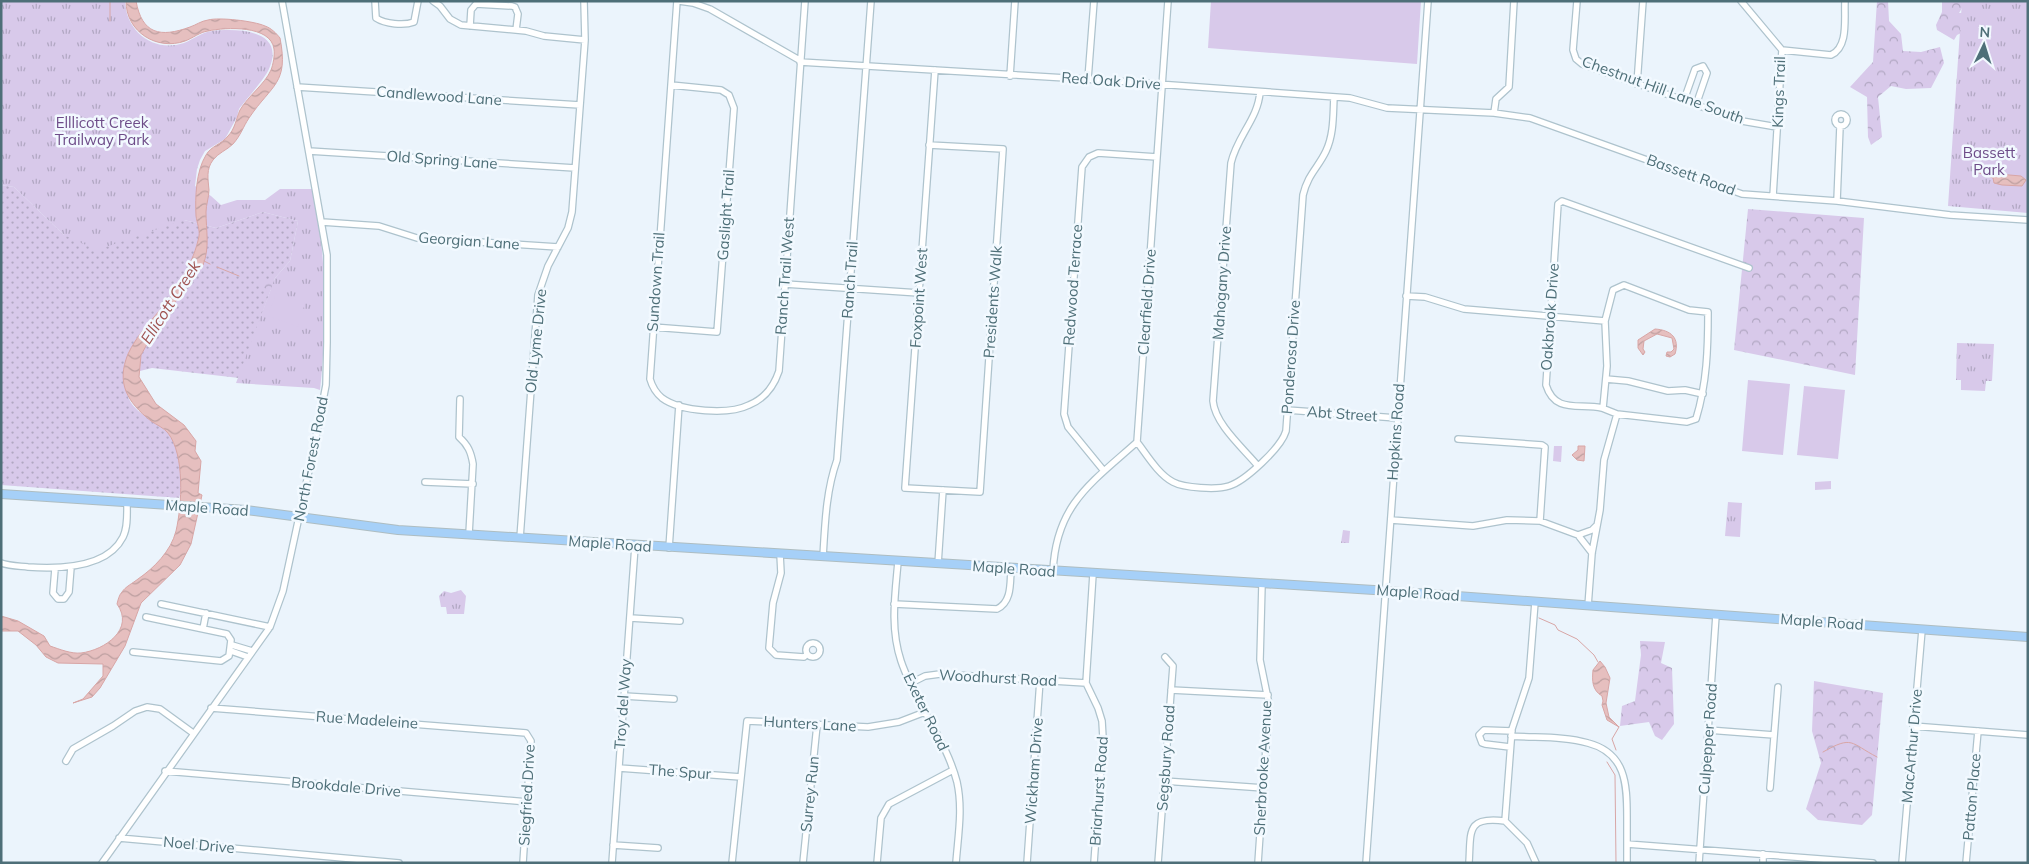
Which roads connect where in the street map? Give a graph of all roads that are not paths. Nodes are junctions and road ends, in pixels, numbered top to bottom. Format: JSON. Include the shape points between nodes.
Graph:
{"nodes":[{"id":1,"x":282,"y":1,"type":"edge"},
{"id":2,"x":375,"y":1,"type":"edge"},
{"id":3,"x":418,"y":1,"type":"edge"},
{"id":4,"x":433,"y":1,"type":"edge"},
{"id":5,"x":584,"y":1,"type":"edge"},
{"id":6,"x":678,"y":1,"type":"edge"},
{"id":7,"x":805,"y":1,"type":"edge"},
{"id":8,"x":870,"y":1,"type":"edge"},
{"id":9,"x":1014,"y":1,"type":"edge"},
{"id":10,"x":1094,"y":1,"type":"edge"},
{"id":11,"x":1168,"y":1,"type":"edge"},
{"id":12,"x":1428,"y":1,"type":"edge"},
{"id":13,"x":1514,"y":1,"type":"edge"},
{"id":14,"x":1576,"y":1,"type":"edge"},
{"id":15,"x":1643,"y":1,"type":"edge"},
{"id":16,"x":1741,"y":1,"type":"edge"},
{"id":17,"x":1845,"y":1,"type":"edge"},
{"id":18,"x":470,"y":26,"type":"junction"},
{"id":19,"x":516,"y":30,"type":"junction"},
{"id":20,"x":585,"y":40,"type":"junction"},
{"id":21,"x":1782,"y":50,"type":"junction"},
{"id":22,"x":800,"y":61,"type":"junction"},
{"id":23,"x":866,"y":66,"type":"junction"},
{"id":24,"x":935,"y":70,"type":"junction"},
{"id":25,"x":1010,"y":76,"type":"junction"},
{"id":26,"x":1088,"y":79,"type":"junction"},
{"id":27,"x":1162,"y":84,"type":"junction"},
{"id":28,"x":1637,"y":84,"type":"junction"},
{"id":29,"x":671,"y":85,"type":"junction"},
{"id":30,"x":297,"y":87,"type":"junction"},
{"id":31,"x":1260,"y":92,"type":"junction"},
{"id":32,"x":1334,"y":97,"type":"junction"},
{"id":33,"x":1684,"y":100,"type":"junction"},
{"id":34,"x":580,"y":105,"type":"junction"},
{"id":35,"x":1696,"y":105,"type":"junction"},
{"id":36,"x":1420,"y":109,"type":"junction"},
{"id":37,"x":1494,"y":114,"type":"junction"},
{"id":38,"x":1840,"y":126,"type":"dead end"},
{"id":39,"x":1777,"y":127,"type":"junction"},
{"id":40,"x":930,"y":145,"type":"junction"},
{"id":41,"x":309,"y":151,"type":"junction"},
{"id":42,"x":1157,"y":157,"type":"junction"},
{"id":43,"x":576,"y":168,"type":"junction"},
{"id":44,"x":1773,"y":196,"type":"junction"},
{"id":45,"x":1837,"y":201,"type":"junction"},
{"id":46,"x":2028,"y":220,"type":"edge"},
{"id":47,"x":322,"y":222,"type":"junction"},
{"id":48,"x":558,"y":247,"type":"junction"},
{"id":49,"x":1749,"y":268,"type":"dead end"},
{"id":50,"x":785,"y":284,"type":"junction"},
{"id":51,"x":850,"y":289,"type":"junction"},
{"id":52,"x":919,"y":294,"type":"junction"},
{"id":53,"x":1406,"y":296,"type":"junction"},
{"id":54,"x":1550,"y":316,"type":"junction"},
{"id":55,"x":1605,"y":321,"type":"junction"},
{"id":56,"x":653,"y":327,"type":"junction"},
{"id":57,"x":1606,"y":379,"type":"junction"},
{"id":58,"x":1704,"y":394,"type":"junction"},
{"id":59,"x":460,"y":399,"type":"dead end"},
{"id":60,"x":679,"y":405,"type":"junction"},
{"id":61,"x":1603,"y":408,"type":"junction"},
{"id":62,"x":1287,"y":410,"type":"junction"},
{"id":63,"x":1617,"y":414,"type":"junction"},
{"id":64,"x":1397,"y":418,"type":"junction"},
{"id":65,"x":1458,"y":439,"type":"dead end"},
{"id":66,"x":1136,"y":442,"type":"junction"},
{"id":67,"x":1258,"y":466,"type":"junction"},
{"id":68,"x":1104,"y":471,"type":"junction"},
{"id":69,"x":425,"y":482,"type":"dead end"},
{"id":70,"x":473,"y":484,"type":"junction"},
{"id":71,"x":943,"y":490,"type":"junction"},
{"id":72,"x":1,"y":494,"type":"edge"},
{"id":73,"x":127,"y":503,"type":"junction"},
{"id":74,"x":300,"y":517,"type":"junction"},
{"id":75,"x":1391,"y":520,"type":"junction"},
{"id":76,"x":1540,"y":521,"type":"junction"},
{"id":77,"x":1596,"y":526,"type":"junction"},
{"id":78,"x":469,"y":534,"type":"junction"},
{"id":79,"x":1578,"y":535,"type":"junction"},
{"id":80,"x":520,"y":538,"type":"junction"},
{"id":81,"x":635,"y":546,"type":"junction"},
{"id":82,"x":669,"y":548,"type":"junction"},
{"id":83,"x":1592,"y":553,"type":"junction"},
{"id":84,"x":780,"y":554,"type":"junction"},
{"id":85,"x":823,"y":557,"type":"junction"},
{"id":86,"x":898,"y":562,"type":"junction"},
{"id":87,"x":1,"y":564,"type":"edge"},
{"id":88,"x":938,"y":564,"type":"junction"},
{"id":89,"x":71,"y":567,"type":"junction"},
{"id":90,"x":55,"y":569,"type":"junction"},
{"id":91,"x":1011,"y":569,"type":"junction"},
{"id":92,"x":1053,"y":571,"type":"junction"},
{"id":93,"x":1093,"y":574,"type":"junction"},
{"id":94,"x":1262,"y":584,"type":"junction"},
{"id":95,"x":1385,"y":591,"type":"junction"},
{"id":96,"x":1535,"y":602,"type":"junction"},
{"id":97,"x":161,"y":604,"type":"dead end"},
{"id":98,"x":894,"y":604,"type":"junction"},
{"id":99,"x":1588,"y":606,"type":"junction"},
{"id":100,"x":206,"y":612,"type":"junction"},
{"id":101,"x":1716,"y":615,"type":"junction"},
{"id":102,"x":146,"y":617,"type":"dead end"},
{"id":103,"x":630,"y":618,"type":"junction"},
{"id":104,"x":680,"y":621,"type":"dead end"},
{"id":105,"x":270,"y":627,"type":"junction"},
{"id":106,"x":203,"y":629,"type":"junction"},
{"id":107,"x":1922,"y":630,"type":"junction"},
{"id":108,"x":2028,"y":638,"type":"edge"},
{"id":109,"x":231,"y":648,"type":"junction"},
{"id":110,"x":133,"y":652,"type":"dead end"},
{"id":111,"x":250,"y":654,"type":"junction"},
{"id":112,"x":807,"y":654,"type":"dead end"},
{"id":113,"x":1165,"y":657,"type":"dead end"},
{"id":114,"x":1040,"y":680,"type":"junction"},
{"id":115,"x":911,"y":683,"type":"junction"},
{"id":116,"x":1086,"y":683,"type":"junction"},
{"id":117,"x":1778,"y":687,"type":"dead end"},
{"id":118,"x":1171,"y":690,"type":"junction"},
{"id":119,"x":1268,"y":695,"type":"junction"},
{"id":120,"x":624,"y":696,"type":"junction"},
{"id":121,"x":674,"y":699,"type":"dead end"},
{"id":122,"x":211,"y":708,"type":"junction"},
{"id":123,"x":925,"y":712,"type":"junction"},
{"id":124,"x":817,"y":725,"type":"junction"},
{"id":125,"x":1913,"y":726,"type":"junction"},
{"id":126,"x":1708,"y":730,"type":"junction"},
{"id":127,"x":523,"y":731,"type":"joint"},
{"id":128,"x":1978,"y":731,"type":"junction"},
{"id":129,"x":193,"y":733,"type":"junction"},
{"id":130,"x":1511,"y":734,"type":"junction"},
{"id":131,"x":2028,"y":735,"type":"edge"},
{"id":132,"x":1774,"y":736,"type":"junction"},
{"id":133,"x":1510,"y":747,"type":"junction"},
{"id":134,"x":66,"y":761,"type":"dead end"},
{"id":135,"x":619,"y":768,"type":"junction"},
{"id":136,"x":953,"y":770,"type":"junction"},
{"id":137,"x":165,"y":772,"type":"junction"},
{"id":138,"x":741,"y":777,"type":"junction"},
{"id":139,"x":1164,"y":781,"type":"junction"},
{"id":140,"x":1264,"y":788,"type":"junction"},
{"id":141,"x":1770,"y":788,"type":"dead end"},
{"id":142,"x":528,"y":802,"type":"junction"},
{"id":143,"x":1505,"y":821,"type":"junction"},
{"id":144,"x":119,"y":838,"type":"junction"},
{"id":145,"x":613,"y":844,"type":"junction"},
{"id":146,"x":1627,"y":844,"type":"junction"},
{"id":147,"x":658,"y":848,"type":"dead end"},
{"id":148,"x":1700,"y":849,"type":"junction"},
{"id":149,"x":1764,"y":854,"type":"junction"},
{"id":150,"x":1827,"y":861,"type":"edge"},
{"id":151,"x":102,"y":863,"type":"edge"},
{"id":152,"x":399,"y":863,"type":"edge"},
{"id":153,"x":523,"y":863,"type":"edge"},
{"id":154,"x":612,"y":863,"type":"edge"},
{"id":155,"x":732,"y":863,"type":"edge"},
{"id":156,"x":803,"y":863,"type":"edge"},
{"id":157,"x":877,"y":863,"type":"edge"},
{"id":158,"x":956,"y":863,"type":"edge"},
{"id":159,"x":1027,"y":863,"type":"edge"},
{"id":160,"x":1094,"y":863,"type":"edge"},
{"id":161,"x":1158,"y":863,"type":"edge"},
{"id":162,"x":1258,"y":863,"type":"edge"},
{"id":163,"x":1366,"y":863,"type":"edge"},
{"id":164,"x":1469,"y":863,"type":"edge"},
{"id":165,"x":1536,"y":863,"type":"edge"},
{"id":166,"x":1627,"y":863,"type":"edge"},
{"id":167,"x":1698,"y":863,"type":"edge"},
{"id":168,"x":1763,"y":863,"type":"edge"},
{"id":169,"x":1873,"y":863,"type":"edge"},
{"id":170,"x":1902,"y":863,"type":"edge"},
{"id":171,"x":1966,"y":863,"type":"edge"}],
"edges":[{"from":1,"to":30,"type":"street","name":"North Forest Road"},
{"from":2,"to":3,"type":"street","via":[[376,18],[383,22],[409,24],[416,18]]},
{"from":4,"to":18,"type":"street","via":[[455,22]]},
{"from":5,"to":20,"type":"street","name":"Old Lyme Drive"},
{"from":6,"to":22,"type":"street","name":"Red Oak Drive","via":[[710,9]]},
{"from":6,"to":29,"type":"street","name":"Sundown Trail"},
{"from":7,"to":22,"type":"street","name":"Ranch Trail West"},
{"from":8,"to":23,"type":"street","name":"Ranch Trail"},
{"from":9,"to":25,"type":"street"},
{"from":10,"to":26,"type":"street"},
{"from":11,"to":27,"type":"street","name":"Clearfield Drive"},
{"from":12,"to":36,"type":"street","name":"Hopkins Road"},
{"from":13,"to":37,"type":"street","via":[[1509,87],[1496,99]]},
{"from":14,"to":28,"type":"street","name":"Chestnut Hill Lane South","via":[[1573,50],[1576,59]]},
{"from":15,"to":28,"type":"street"},
{"from":16,"to":21,"type":"street","name":"Kings Trail"},
{"from":17,"to":21,"type":"street","via":[[1843,38],[1839,50],[1831,55]]},
{"from":18,"to":19,"type":"street"},
{"from":18,"to":19,"type":"street","via":[[471,10],[476,4],[512,6],[518,14]]},
{"from":19,"to":20,"type":"street"},
{"from":20,"to":34,"type":"street","name":"Old Lyme Drive"},
{"from":21,"to":39,"type":"street","name":"Kings Trail"},
{"from":22,"to":23,"type":"street","name":"Red Oak Drive"},
{"from":22,"to":50,"type":"street","name":"Ranch Trail West"},
{"from":23,"to":24,"type":"street","name":"Red Oak Drive"},
{"from":23,"to":51,"type":"street","name":"Ranch Trail"},
{"from":24,"to":25,"type":"street","name":"Red Oak Drive"},
{"from":24,"to":40,"type":"street","name":"Foxpoint West"},
{"from":25,"to":26,"type":"street","name":"Red Oak Drive"},
{"from":26,"to":27,"type":"street","name":"Red Oak Drive"},
{"from":27,"to":31,"type":"street","name":"Red Oak Drive"},
{"from":27,"to":42,"type":"street","name":"Clearfield Drive"},
{"from":28,"to":33,"type":"street","name":"Chestnut Hill Lane South"},
{"from":29,"to":56,"type":"street","name":"Sundown Trail"},
{"from":29,"to":56,"type":"street","name":"Gaslight Trail","via":[[721,90],[731,99],[734,108],[717,332]]},
{"from":30,"to":34,"type":"street","name":"Candlewood Lane"},
{"from":30,"to":41,"type":"street","name":"North Forest Road"},
{"from":31,"to":32,"type":"street","name":"Red Oak Drive"},
{"from":31,"to":67,"type":"street","name":"Mahogany Drive","via":[[1256,113],[1231,162],[1214,401],[1220,422]]},
{"from":32,"to":36,"type":"street","name":"Red Oak Drive","via":[[1386,108]]},
{"from":32,"to":62,"type":"street","name":"Ponderosa Drive","via":[[1330,141],[1311,173],[1303,195]]},
{"from":33,"to":35,"type":"street","name":"Chestnut Hill Lane South"},
{"from":33,"to":35,"type":"street","via":[[1695,69],[1703,66],[1707,73]]},
{"from":34,"to":43,"type":"street","name":"Old Lyme Drive"},
{"from":35,"to":39,"type":"street","name":"Chestnut Hill Lane South","via":[[1742,121]]},
{"from":36,"to":37,"type":"street","name":"Bassett Road"},
{"from":36,"to":53,"type":"street","name":"Hopkins Road"},
{"from":37,"to":44,"type":"street","name":"Bassett Road","via":[[1530,118],[1742,194]]},
{"from":38,"to":45,"type":"street"},
{"from":39,"to":44,"type":"street","name":"Kings Trail"},
{"from":40,"to":52,"type":"street","name":"Foxpoint West"},
{"from":40,"to":71,"type":"street","name":"Presidents Walk","via":[[1003,149],[980,492]]},
{"from":41,"to":43,"type":"street","name":"Old Spring Lane"},
{"from":41,"to":47,"type":"street","name":"North Forest Road"},
{"from":42,"to":66,"type":"street","name":"Clearfield Drive"},
{"from":42,"to":68,"type":"street","name":"Redwood Terrace","via":[[1098,153],[1089,157],[1082,167],[1064,414],[1068,427]]},
{"from":43,"to":48,"type":"street","name":"Old Lyme Drive","via":[[570,221]]},
{"from":44,"to":45,"type":"street","name":"Bassett Road"},
{"from":45,"to":46,"type":"street","name":"Bassett Road","via":[[1950,215]]},
{"from":47,"to":48,"type":"street","name":"Georgian Lane","via":[[379,226],[417,238]]},
{"from":47,"to":74,"type":"street","name":"North Forest Road","via":[[328,255],[326,385]]},
{"from":48,"to":80,"type":"street","name":"Old Lyme Drive","via":[[538,295]]},
{"from":49,"to":54,"type":"street","name":"Oakbrook Drive","via":[[1562,201],[1558,204]]},
{"from":50,"to":51,"type":"street"},
{"from":50,"to":60,"type":"street","name":"Ranch Trail West","via":[[779,371],[768,392],[750,405],[735,410]]},
{"from":51,"to":52,"type":"street"},
{"from":51,"to":85,"type":"street","name":"Ranch Trail","via":[[837,460],[828,497]]},
{"from":52,"to":71,"type":"street","name":"Foxpoint West","via":[[905,488]]},
{"from":53,"to":54,"type":"street","via":[[1425,297],[1464,309]]},
{"from":53,"to":64,"type":"street","name":"Hopkins Road"},
{"from":54,"to":55,"type":"street"},
{"from":54,"to":61,"type":"street","name":"Oakbrook Drive","via":[[1545,381],[1550,397],[1561,405]]},
{"from":55,"to":57,"type":"street"},
{"from":55,"to":58,"type":"street","name":"Oakbrook Drive","via":[[1613,290],[1624,285],[1689,310],[1708,312]]},
{"from":56,"to":60,"type":"street","name":"Sundown Trail","via":[[650,379],[662,397]]},
{"from":57,"to":58,"type":"street"},
{"from":57,"to":61,"type":"street"},
{"from":58,"to":63,"type":"street","name":"Oakbrook Drive","via":[[1696,418],[1687,422]]},
{"from":59,"to":70,"type":"street","via":[[459,437],[471,453]]},
{"from":60,"to":82,"type":"street"},
{"from":61,"to":63,"type":"street","name":"Oakbrook Drive"},
{"from":62,"to":64,"type":"street","name":"Abt Street"},
{"from":62,"to":67,"type":"street","name":"Ponderosa Drive","via":[[1283,439]]},
{"from":63,"to":77,"type":"street","via":[[1606,451]]},
{"from":64,"to":75,"type":"street","name":"Hopkins Road"},
{"from":65,"to":76,"type":"street","via":[[1545,447]]},
{"from":66,"to":67,"type":"street","name":"Ponderosa Drive","via":[[1165,477],[1185,486],[1229,486]]},
{"from":66,"to":68,"type":"street"},
{"from":68,"to":92,"type":"street","via":[[1080,494],[1066,515],[1057,538]]},
{"from":69,"to":70,"type":"street"},
{"from":70,"to":78,"type":"street"},
{"from":71,"to":88,"type":"street"},
{"from":72,"to":73,"type":"main road","name":"Maple Road"},
{"from":73,"to":74,"type":"main road","name":"Maple Road"},
{"from":73,"to":89,"type":"street","via":[[125,532],[117,545],[97,559]]},
{"from":74,"to":78,"type":"main road","name":"Maple Road","via":[[398,530]]},
{"from":74,"to":105,"type":"street","name":"North Forest Road","via":[[283,591]]},
{"from":75,"to":76,"type":"street","via":[[1473,526],[1507,520]]},
{"from":75,"to":95,"type":"street","name":"Hopkins Road"},
{"from":76,"to":79,"type":"street"},
{"from":77,"to":79,"type":"street"},
{"from":77,"to":83,"type":"street"},
{"from":78,"to":80,"type":"main road","name":"Maple Road"},
{"from":79,"to":83,"type":"street"},
{"from":80,"to":81,"type":"main road","name":"Maple Road"},
{"from":81,"to":82,"type":"main road","name":"Maple Road"},
{"from":81,"to":103,"type":"street","name":"Troy del Way"},
{"from":82,"to":84,"type":"main road","name":"Maple Road"},
{"from":83,"to":99,"type":"street"},
{"from":84,"to":85,"type":"main road","name":"Maple Road"},
{"from":84,"to":112,"type":"street","via":[[781,573],[773,603],[769,648],[776,655],[804,657]]},
{"from":85,"to":86,"type":"main road","name":"Maple Road"},
{"from":86,"to":88,"type":"main road","name":"Maple Road"},
{"from":86,"to":98,"type":"street","name":"Exeter Road"},
{"from":87,"to":90,"type":"street"},
{"from":88,"to":91,"type":"main road","name":"Maple Road"},
{"from":89,"to":90,"type":"street"},
{"from":89,"to":90,"type":"street","via":[[69,592],[64,599],[58,599],[53,593]]},
{"from":91,"to":92,"type":"main road","name":"Maple Road"},
{"from":91,"to":98,"type":"street","via":[[1008,598],[997,609]]},
{"from":92,"to":93,"type":"main road","name":"Maple Road"},
{"from":93,"to":94,"type":"main road","name":"Maple Road"},
{"from":93,"to":116,"type":"street","name":"Briarhurst Road"},
{"from":94,"to":95,"type":"main road","name":"Maple Road"},
{"from":94,"to":119,"type":"street","name":"Sherbrooke Avenue","via":[[1260,660]]},
{"from":95,"to":96,"type":"main road","name":"Maple Road"},
{"from":95,"to":163,"type":"street","name":"Hopkins Road"},
{"from":96,"to":99,"type":"main road","name":"Maple Road"},
{"from":96,"to":130,"type":"street","via":[[1529,678]]},
{"from":97,"to":100,"type":"street"},
{"from":98,"to":115,"type":"street","name":"Exeter Road","via":[[898,650]]},
{"from":99,"to":101,"type":"main road","name":"Maple Road"},
{"from":100,"to":105,"type":"street"},
{"from":100,"to":106,"type":"street"},
{"from":101,"to":107,"type":"main road","name":"Maple Road"},
{"from":101,"to":126,"type":"street","name":"Culpepper Road"},
{"from":102,"to":106,"type":"street"},
{"from":103,"to":104,"type":"street"},
{"from":103,"to":120,"type":"street","name":"Troy del Way"},
{"from":105,"to":111,"type":"street","name":"North Forest Road"},
{"from":106,"to":109,"type":"street","via":[[226,634],[231,640]]},
{"from":107,"to":108,"type":"main road","name":"Maple Road"},
{"from":107,"to":125,"type":"street","name":"MacArthur Drive"},
{"from":109,"to":110,"type":"street","via":[[229,656],[221,661]]},
{"from":109,"to":111,"type":"street"},
{"from":111,"to":122,"type":"street","name":"North Forest Road"},
{"from":113,"to":118,"type":"street","name":"Segsbury Road","via":[[1173,666]]},
{"from":114,"to":115,"type":"street","name":"Woodhurst Road","via":[[940,674],[925,676]]},
{"from":114,"to":116,"type":"street","name":"Woodhurst Road"},
{"from":114,"to":159,"type":"street","name":"Wickham Drive"},
{"from":115,"to":123,"type":"street","name":"Exeter Road"},
{"from":116,"to":160,"type":"street","name":"Briarhurst Road","via":[[1098,708],[1103,729]]},
{"from":117,"to":132,"type":"street"},
{"from":118,"to":119,"type":"street"},
{"from":118,"to":139,"type":"street","name":"Segsbury Road"},
{"from":119,"to":140,"type":"street","name":"Sherbrooke Avenue"},
{"from":120,"to":121,"type":"street"},
{"from":120,"to":135,"type":"street","name":"Troy del Way"},
{"from":122,"to":127,"type":"street","name":"Rue Madeleine"},
{"from":122,"to":129,"type":"street","name":"North Forest Road"},
{"from":123,"to":124,"type":"street","name":"Hunters Lane","via":[[879,727]]},
{"from":123,"to":136,"type":"street","name":"Exeter Road"},
{"from":124,"to":138,"type":"street","name":"Hunters Lane","via":[[746,721]]},
{"from":124,"to":156,"type":"street","name":"Surrey Run"},
{"from":125,"to":128,"type":"street"},
{"from":125,"to":170,"type":"street","name":"MacArthur Drive"},
{"from":126,"to":132,"type":"street"},
{"from":126,"to":148,"type":"street","name":"Culpepper Road"},
{"from":127,"to":142,"type":"street","name":"Siegfried Drive","via":[[532,741]]},
{"from":128,"to":131,"type":"street"},
{"from":128,"to":171,"type":"street","name":"Patton Place"},
{"from":129,"to":134,"type":"street","via":[[160,709],[147,707],[72,749]]},
{"from":129,"to":137,"type":"street","name":"North Forest Road"},
{"from":130,"to":133,"type":"street"},
{"from":130,"to":133,"type":"street","via":[[1484,730],[1479,735],[1482,743]]},
{"from":130,"to":146,"type":"street","via":[[1586,742],[1614,759],[1626,781]]},
{"from":132,"to":141,"type":"street"},
{"from":133,"to":143,"type":"street"},
{"from":135,"to":138,"type":"street","name":"The Spur"},
{"from":135,"to":145,"type":"street","name":"Troy del Way"},
{"from":136,"to":157,"type":"street","via":[[889,804],[881,818]]},
{"from":136,"to":158,"type":"street","name":"Exeter Road","via":[[960,802]]},
{"from":137,"to":142,"type":"street","name":"Brookdale Drive"},
{"from":137,"to":144,"type":"street","name":"North Forest Road"},
{"from":138,"to":155,"type":"street","name":"Hunters Lane"},
{"from":139,"to":140,"type":"street"},
{"from":139,"to":161,"type":"street","name":"Segsbury Road"},
{"from":140,"to":162,"type":"street","name":"Sherbrooke Avenue"},
{"from":142,"to":153,"type":"street","name":"Siegfried Drive"},
{"from":143,"to":164,"type":"street","via":[[1488,819],[1476,824],[1471,832]]},
{"from":143,"to":165,"type":"street","via":[[1527,842]]},
{"from":144,"to":151,"type":"street","name":"North Forest Road"},
{"from":144,"to":152,"type":"street","name":"Noel Drive"},
{"from":145,"to":147,"type":"street"},
{"from":145,"to":154,"type":"street","name":"Troy del Way"},
{"from":146,"to":148,"type":"street"},
{"from":146,"to":166,"type":"street"},
{"from":148,"to":149,"type":"street"},
{"from":148,"to":167,"type":"street","name":"Culpepper Road"},
{"from":149,"to":150,"type":"street"},
{"from":149,"to":168,"type":"street"},
{"from":150,"to":169,"type":"street"}]}
